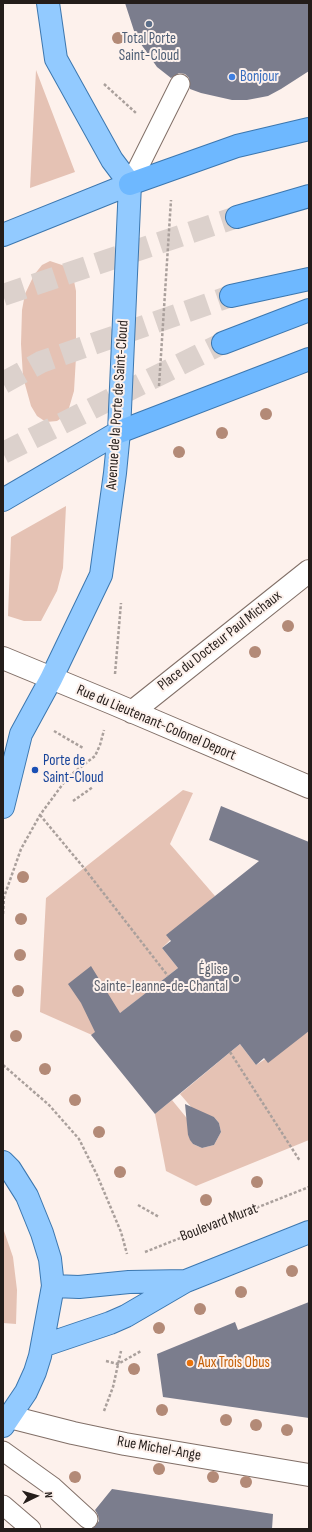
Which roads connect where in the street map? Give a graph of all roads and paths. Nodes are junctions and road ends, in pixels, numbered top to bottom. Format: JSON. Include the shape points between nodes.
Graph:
{"nodes":[{"id":1,"x":48,"y":3,"type":"edge"},
{"id":2,"x":100,"y":80,"type":"dead end"},
{"id":3,"x":180,"y":84,"type":"dead end"},
{"id":4,"x":309,"y":129,"type":"edge"},
{"id":5,"x":156,"y":132,"type":"junction"},
{"id":6,"x":166,"y":171,"type":"junction"},
{"id":7,"x":130,"y":184,"type":"junction"},
{"id":8,"x":309,"y":196,"type":"edge"},
{"id":9,"x":237,"y":217,"type":"tunnel mouth"},
{"id":10,"x":3,"y":235,"type":"edge"},
{"id":11,"x":309,"y":279,"type":"edge"},
{"id":12,"x":231,"y":296,"type":"tunnel mouth"},
{"id":13,"x":309,"y":310,"type":"edge"},
{"id":14,"x":223,"y":343,"type":"tunnel mouth"},
{"id":15,"x":309,"y":359,"type":"edge"},
{"id":16,"x":160,"y":380,"type":"dead end"},
{"id":17,"x":119,"y":432,"type":"junction"},
{"id":18,"x":3,"y":500,"type":"edge"},
{"id":19,"x":309,"y":571,"type":"edge"},
{"id":20,"x":3,"y":658,"type":"edge"},
{"id":21,"x":51,"y":679,"type":"junction"},
{"id":22,"x":132,"y":712,"type":"junction"},
{"id":23,"x":52,"y":730,"type":"dead end"},
{"id":24,"x":100,"y":745,"type":"dead end"},
{"id":25,"x":83,"y":748,"type":"dead end"},
{"id":26,"x":93,"y":787,"type":"dead end"},
{"id":27,"x":309,"y":787,"type":"edge"},
{"id":28,"x":73,"y":801,"type":"dead end"},
{"id":29,"x":3,"y":807,"type":"edge"},
{"id":30,"x":40,"y":815,"type":"junction"},
{"id":31,"x":3,"y":914,"type":"edge"},
{"id":32,"x":168,"y":976,"type":"dead end"},
{"id":33,"x":230,"y":1052,"type":"dead end"},
{"id":34,"x":3,"y":1065,"type":"edge"},
{"id":35,"x":300,"y":1161,"type":"dead end"},
{"id":36,"x":3,"y":1162,"type":"edge"},
{"id":37,"x":309,"y":1187,"type":"edge"},
{"id":38,"x":138,"y":1205,"type":"dead end"},
{"id":39,"x":159,"y":1217,"type":"dead end"},
{"id":40,"x":121,"y":1232,"type":"dead end"},
{"id":41,"x":309,"y":1232,"type":"edge"},
{"id":42,"x":143,"y":1252,"type":"dead end"},
{"id":43,"x":186,"y":1281,"type":"junction"},
{"id":44,"x":53,"y":1286,"type":"junction"},
{"id":45,"x":122,"y":1344,"type":"dead end"},
{"id":46,"x":42,"y":1346,"type":"junction"},
{"id":47,"x":140,"y":1351,"type":"dead end"},
{"id":48,"x":106,"y":1361,"type":"dead end"},
{"id":49,"x":118,"y":1364,"type":"junction"},
{"id":50,"x":105,"y":1408,"type":"dead end"},
{"id":51,"x":7,"y":1421,"type":"edge"},
{"id":52,"x":3,"y":1451,"type":"edge"},
{"id":53,"x":309,"y":1474,"type":"edge"},
{"id":54,"x":3,"y":1505,"type":"edge"},
{"id":55,"x":88,"y":1519,"type":"dead end"},
{"id":56,"x":31,"y":1529,"type":"edge"}],
"edges":[{"from":1,"to":7,"type":"main road","via":[[56,59],[112,160]]},
{"from":2,"to":5,"type":"path"},
{"from":3,"to":5,"type":"lane"},
{"from":4,"to":6,"type":"highway","via":[[237,146]]},
{"from":5,"to":7,"type":"lane"},
{"from":6,"to":7,"type":"highway"},
{"from":6,"to":16,"type":"path","via":[[172,205]]},
{"from":7,"to":10,"type":"main road"},
{"from":7,"to":17,"type":"main road","name":"Avenue de la Porte de Saint-Cloud"},
{"from":8,"to":9,"type":"highway"},
{"from":11,"to":12,"type":"highway"},
{"from":13,"to":14,"type":"highway"},
{"from":15,"to":17,"type":"highway"},
{"from":17,"to":18,"type":"main road"},
{"from":17,"to":21,"type":"main road","name":"Avenue de la Porte de Saint-Cloud","via":[[116,473],[101,575]]},
{"from":19,"to":22,"type":"street","name":"Place du Docteur Paul Michaux"},
{"from":20,"to":21,"type":"street","name":"Rue du Lieutenant-Colonel Deport"},
{"from":21,"to":22,"type":"street","name":"Rue du Lieutenant-Colonel Deport"},
{"from":21,"to":29,"type":"main road","name":"Avenue de la Porte de Saint-Cloud","via":[[21,734]]},
{"from":22,"to":27,"type":"street","name":"Rue du Lieutenant-Colonel Deport"},
{"from":23,"to":25,"type":"path"},
{"from":24,"to":30,"type":"path","via":[[95,756],[68,777]]},
{"from":26,"to":28,"type":"path"},
{"from":30,"to":31,"type":"path","via":[[21,849],[4,897]]},
{"from":30,"to":32,"type":"path"},
{"from":33,"to":35,"type":"path"},
{"from":34,"to":40,"type":"path","via":[[49,1105],[79,1139]]},
{"from":36,"to":44,"type":"main road","via":[[10,1168],[27,1196],[42,1233],[50,1260]]},
{"from":37,"to":42,"type":"path","name":"Boulevard Murat"},
{"from":38,"to":39,"type":"path"},
{"from":41,"to":43,"type":"main road"},
{"from":43,"to":44,"type":"main road","via":[[130,1282],[79,1288]]},
{"from":43,"to":46,"type":"main road","via":[[126,1316]]},
{"from":44,"to":46,"type":"main road"},
{"from":45,"to":49,"type":"path"},
{"from":46,"to":51,"type":"main road","via":[[35,1372]]},
{"from":47,"to":49,"type":"path"},
{"from":48,"to":49,"type":"path"},
{"from":49,"to":50,"type":"path"},
{"from":51,"to":53,"type":"street","name":"Rue Michel-Ange","via":[[125,1444]]},
{"from":52,"to":55,"type":"lane","via":[[53,1487]]},
{"from":54,"to":56,"type":"lane"}]}
